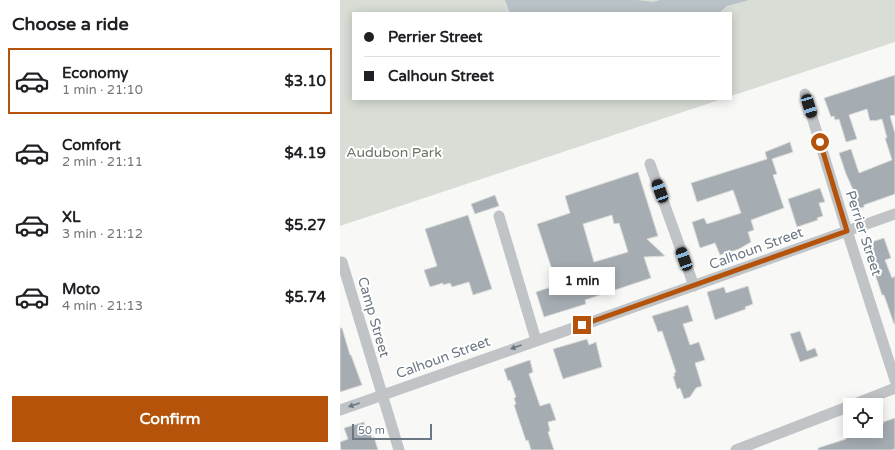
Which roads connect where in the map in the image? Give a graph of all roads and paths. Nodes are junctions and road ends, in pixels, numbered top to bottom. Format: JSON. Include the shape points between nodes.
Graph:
{"nodes":[{"id":1,"x":805,"y":94,"type":"dead end"},
{"id":2,"x":650,"y":164,"type":"dead end"},
{"id":3,"x":895,"y":214,"type":"edge"},
{"id":4,"x":499,"y":216,"type":"dead end"},
{"id":5,"x":847,"y":231,"type":"junction"},
{"id":6,"x":342,"y":262,"type":"dead end"},
{"id":7,"x":694,"y":286,"type":"junction"},
{"id":8,"x":536,"y":340,"type":"junction"},
{"id":9,"x":895,"y":380,"type":"edge"},
{"id":10,"x":895,"y":388,"type":"edge"},
{"id":11,"x":381,"y":396,"type":"junction"},
{"id":12,"x":869,"y":398,"type":"edge"},
{"id":13,"x":843,"y":408,"type":"edge"},
{"id":14,"x":340,"y":410,"type":"edge"},
{"id":15,"x":739,"y":449,"type":"edge"},
{"id":16,"x":399,"y":450,"type":"edge"}],
"edges":[{"from":1,"to":5,"type":"street","name":"Perrier Street"},
{"from":2,"to":7,"type":"street"},
{"from":3,"to":5,"type":"street","name":"Calhoun Street"},
{"from":4,"to":8,"type":"street"},
{"from":5,"to":7,"type":"street","name":"Calhoun Street"},
{"from":5,"to":9,"type":"street","name":"Perrier Street"},
{"from":6,"to":11,"type":"street","name":"Camp Street"},
{"from":7,"to":8,"type":"street","name":"Calhoun Street"},
{"from":8,"to":11,"type":"street","name":"Calhoun Street","one_way":true},
{"from":10,"to":12,"type":"street"},
{"from":11,"to":14,"type":"street","name":"Calhoun Street","one_way":true},
{"from":11,"to":16,"type":"street","name":"Camp Street"},
{"from":13,"to":15,"type":"street"}]}
